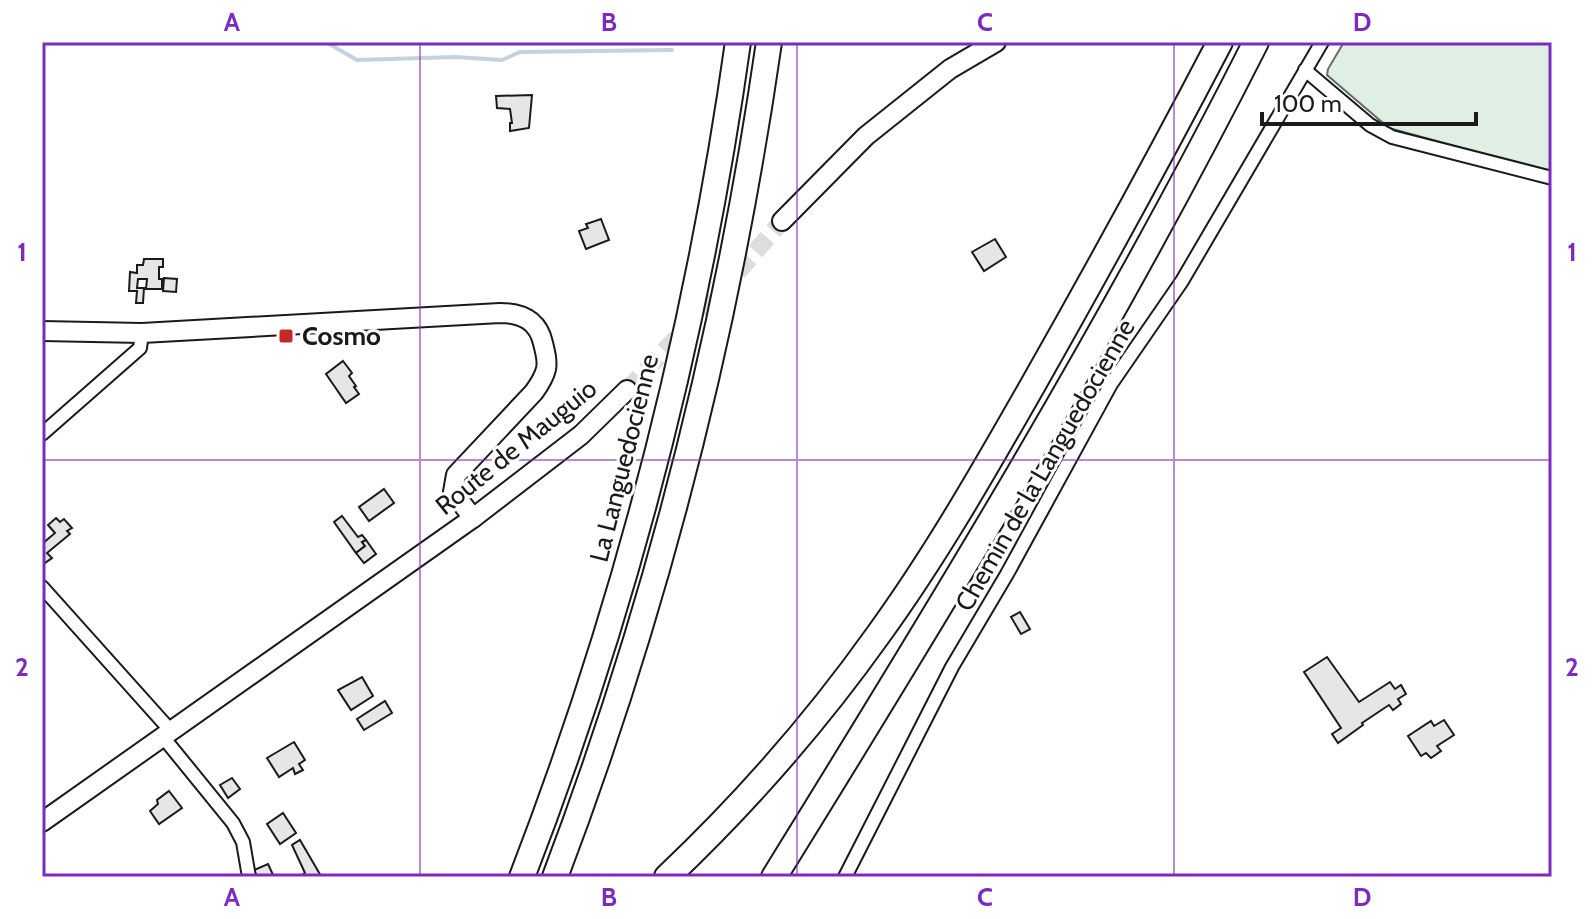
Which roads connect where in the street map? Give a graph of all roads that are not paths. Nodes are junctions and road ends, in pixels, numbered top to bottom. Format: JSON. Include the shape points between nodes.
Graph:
{"nodes":[{"id":1,"x":738,"y":42,"type":"edge"},
{"id":2,"x":769,"y":42,"type":"edge"},
{"id":3,"x":996,"y":42,"type":"edge"},
{"id":4,"x":1220,"y":42,"type":"edge"},
{"id":5,"x":1256,"y":42,"type":"edge"},
{"id":6,"x":1322,"y":42,"type":"edge"},
{"id":7,"x":1305,"y":70,"type":"junction"},
{"id":8,"x":1552,"y":178,"type":"edge"},
{"id":9,"x":782,"y":221,"type":"tunnel mouth"},
{"id":10,"x":42,"y":331,"type":"edge"},
{"id":11,"x":142,"y":333,"type":"junction"},
{"id":12,"x":627,"y":390,"type":"tunnel mouth"},
{"id":13,"x":42,"y":434,"type":"edge"},
{"id":14,"x":473,"y":518,"type":"junction"},
{"id":15,"x":42,"y":587,"type":"edge"},
{"id":16,"x":167,"y":734,"type":"junction"},
{"id":17,"x":42,"y":822,"type":"edge"},
{"id":18,"x":249,"y":877,"type":"edge"},
{"id":19,"x":522,"y":877,"type":"edge"},
{"id":20,"x":555,"y":877,"type":"edge"},
{"id":21,"x":667,"y":877,"type":"edge"},
{"id":22,"x":774,"y":877,"type":"edge"},
{"id":23,"x":845,"y":877,"type":"edge"}],
"edges":[{"from":1,"to":19,"type":"highway","name":"La Languedocienne","via":[[707,231],[644,501],[598,662]]},
{"from":2,"to":20,"type":"highway","via":[[737,236],[679,491],[620,690]]},
{"from":3,"to":9,"type":"street","via":[[950,69],[866,136]]},
{"from":4,"to":21,"type":"highway","via":[[1031,389],[911,588],[847,678],[772,769]]},
{"from":5,"to":22,"type":"highway","via":[[1165,218],[1038,443]]},
{"from":6,"to":7,"type":"street","name":"Chemin de la Languedocienne"},
{"from":7,"to":8,"type":"street","via":[[1392,137]]},
{"from":7,"to":23,"type":"street","name":"Chemin de la Languedocienne","via":[[1182,281],[1111,384],[952,667]]},
{"from":10,"to":11,"type":"street"},
{"from":11,"to":13,"type":"street","via":[[140,348]]},
{"from":11,"to":14,"type":"street","via":[[500,313],[531,320],[547,358],[542,380],[456,475],[453,492]]},
{"from":12,"to":14,"type":"street","name":"Route de Mauguio","via":[[581,435]]},
{"from":14,"to":16,"type":"street","name":"Route de Mauguio"},
{"from":15,"to":16,"type":"street"},
{"from":16,"to":17,"type":"street","name":"Route de Mauguio"},
{"from":16,"to":18,"type":"street","via":[[233,823],[243,842]]}]}
